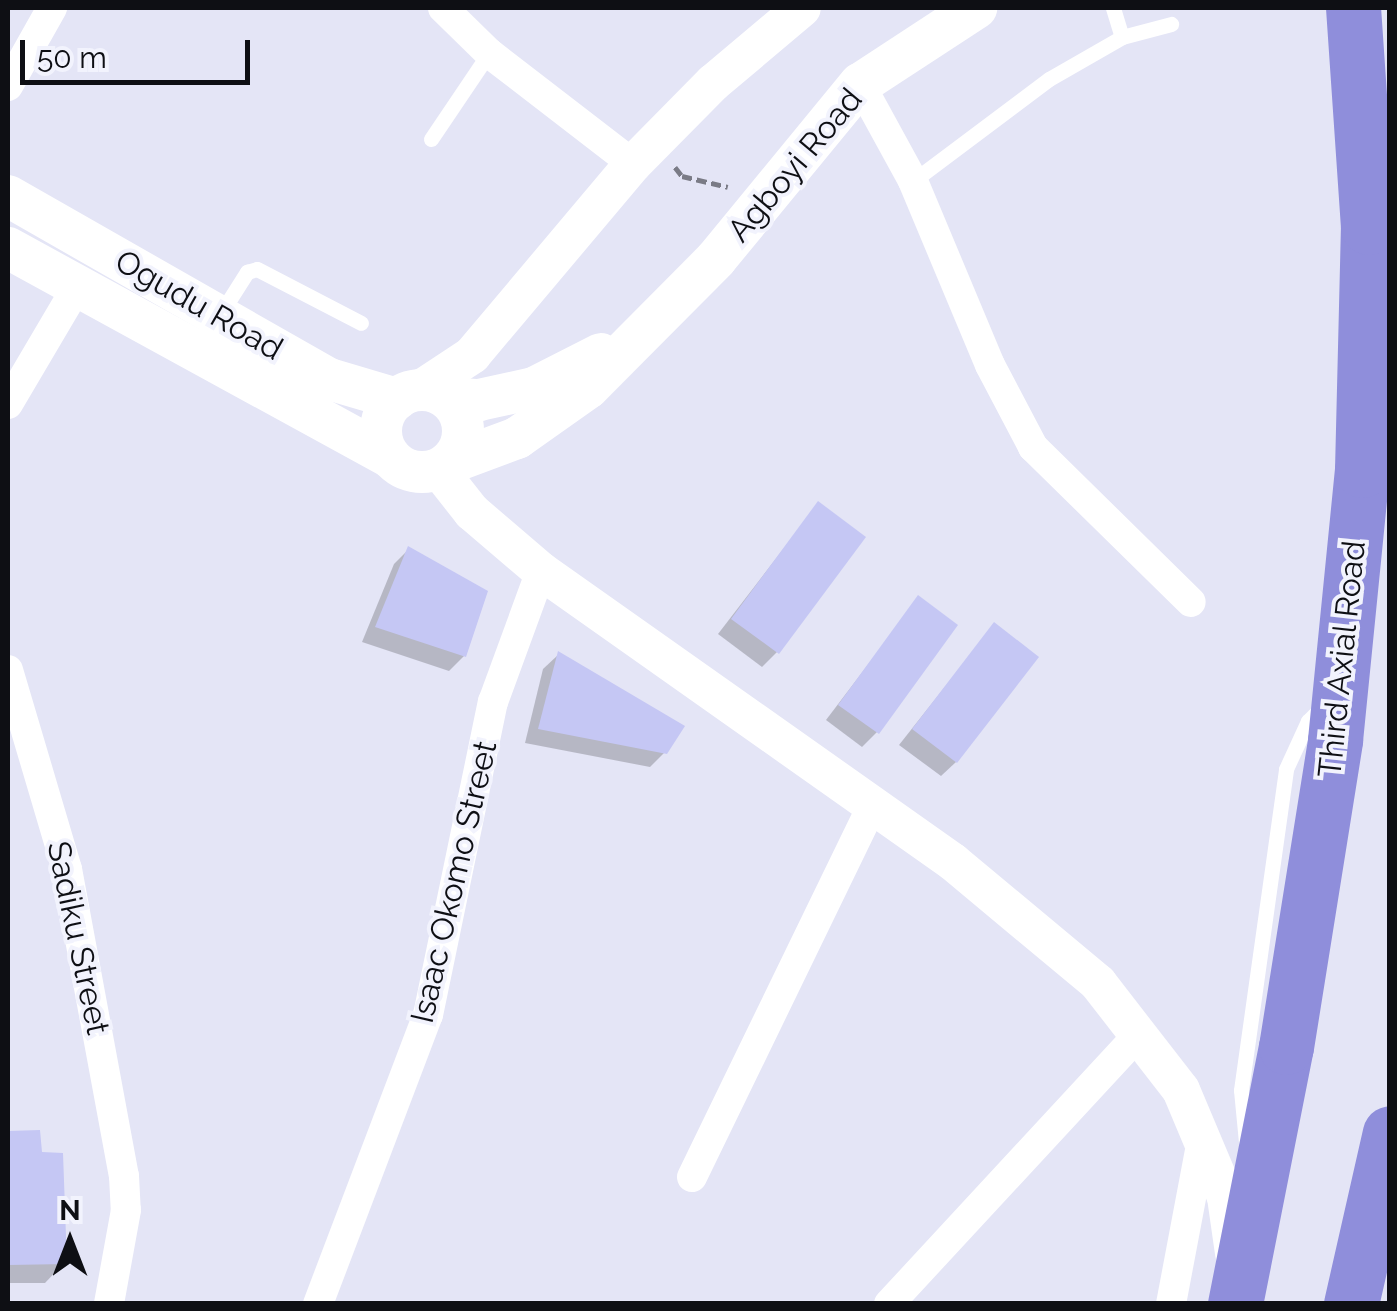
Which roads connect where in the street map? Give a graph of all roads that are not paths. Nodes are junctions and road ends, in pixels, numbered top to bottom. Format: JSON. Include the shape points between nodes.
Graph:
{"nodes":[{"id":1,"x":52,"y":8,"type":"edge"},
{"id":2,"x":443,"y":8,"type":"edge"},
{"id":3,"x":802,"y":8,"type":"edge"},
{"id":4,"x":976,"y":8,"type":"edge"},
{"id":5,"x":1113,"y":8,"type":"edge"},
{"id":6,"x":1353,"y":8,"type":"edge"},
{"id":7,"x":1170,"y":24,"type":"dead end"},
{"id":8,"x":1122,"y":38,"type":"junction"},
{"id":9,"x":489,"y":53,"type":"junction"},
{"id":10,"x":860,"y":84,"type":"junction"},
{"id":11,"x":8,"y":86,"type":"edge"},
{"id":12,"x":431,"y":139,"type":"dead end"},
{"id":13,"x":651,"y":161,"type":"junction"},
{"id":14,"x":914,"y":181,"type":"junction"},
{"id":15,"x":8,"y":196,"type":"edge"},
{"id":16,"x":10,"y":256,"type":"edge"},
{"id":17,"x":77,"y":286,"type":"junction"},
{"id":18,"x":674,"y":302,"type":"junction"},
{"id":19,"x":218,"y":316,"type":"junction"},
{"id":20,"x":361,"y":324,"type":"dead end"},
{"id":21,"x":421,"y":396,"type":"junction"},
{"id":22,"x":8,"y":404,"type":"edge"},
{"id":23,"x":390,"y":457,"type":"junction"},
{"id":24,"x":442,"y":466,"type":"junction"},
{"id":25,"x":541,"y":572,"type":"junction"},
{"id":26,"x":1191,"y":602,"type":"dead end"},
{"id":27,"x":8,"y":670,"type":"edge"},
{"id":28,"x":872,"y":808,"type":"junction"},
{"id":29,"x":1140,"y":1033,"type":"junction"},
{"id":30,"x":1390,"y":1133,"type":"edge"},
{"id":31,"x":1202,"y":1140,"type":"junction"},
{"id":32,"x":692,"y":1177,"type":"dead end"},
{"id":33,"x":1376,"y":1232,"type":"edge"},
{"id":34,"x":108,"y":1304,"type":"edge"},
{"id":35,"x":318,"y":1304,"type":"edge"},
{"id":36,"x":890,"y":1304,"type":"edge"},
{"id":37,"x":1171,"y":1304,"type":"edge"},
{"id":38,"x":1235,"y":1304,"type":"edge"},
{"id":39,"x":1351,"y":1304,"type":"edge"}],
"edges":[{"from":1,"to":11,"type":"street"},
{"from":2,"to":9,"type":"street"},
{"from":3,"to":13,"type":"street","via":[[714,82]]},
{"from":4,"to":10,"type":"main road","name":"Agboyi Road"},
{"from":5,"to":8,"type":"lane"},
{"from":6,"to":38,"type":"highway","name":"Third Axial Road","via":[[1368,227],[1362,470],[1341,688]]},
{"from":7,"to":8,"type":"lane"},
{"from":8,"to":14,"type":"lane","via":[[1049,79]]},
{"from":9,"to":12,"type":"lane"},
{"from":9,"to":13,"type":"street"},
{"from":10,"to":14,"type":"street"},
{"from":10,"to":18,"type":"main road","name":"Agboyi Road"},
{"from":13,"to":21,"type":"street","via":[[472,355]]},
{"from":14,"to":26,"type":"street","via":[[990,365],[1034,448]]},
{"from":15,"to":19,"type":"main road","name":"Ogudu Road"},
{"from":16,"to":17,"type":"main road","name":"Ogudu Road"},
{"from":17,"to":22,"type":"street"},
{"from":17,"to":23,"type":"main road","name":"Ogudu Road"},
{"from":18,"to":21,"type":"main road","name":"Ogudu Road","via":[[604,353],[534,388],[478,400]]},
{"from":18,"to":24,"type":"main road","via":[[554,414],[516,438]]},
{"from":19,"to":20,"type":"lane","via":[[247,272],[257,269]]},
{"from":19,"to":21,"type":"main road","name":"Ogudu Road","via":[[329,379]]},
{"from":21,"to":23,"type":"main road","via":[[382,423]]},
{"from":21,"to":24,"type":"main road","via":[[457,408],[464,436]]},
{"from":23,"to":24,"type":"main road","via":[[414,472]]},
{"from":24,"to":25,"type":"street","via":[[472,512]]},
{"from":25,"to":28,"type":"street"},
{"from":25,"to":35,"type":"street","name":"Isaac Okomo Street","via":[[493,702],[428,1015]]},
{"from":27,"to":34,"type":"street","name":"Sadiku Street","via":[[66,869],[126,1210]]},
{"from":28,"to":29,"type":"street","via":[[1030,923],[1098,983]]},
{"from":28,"to":32,"type":"street"},
{"from":29,"to":31,"type":"street","via":[[1181,1090]]},
{"from":29,"to":36,"type":"street"},
{"from":30,"to":33,"type":"highway"},
{"from":31,"to":37,"type":"street"},
{"from":31,"to":38,"type":"street","via":[[1226,1197]]},
{"from":33,"to":39,"type":"highway"}]}
